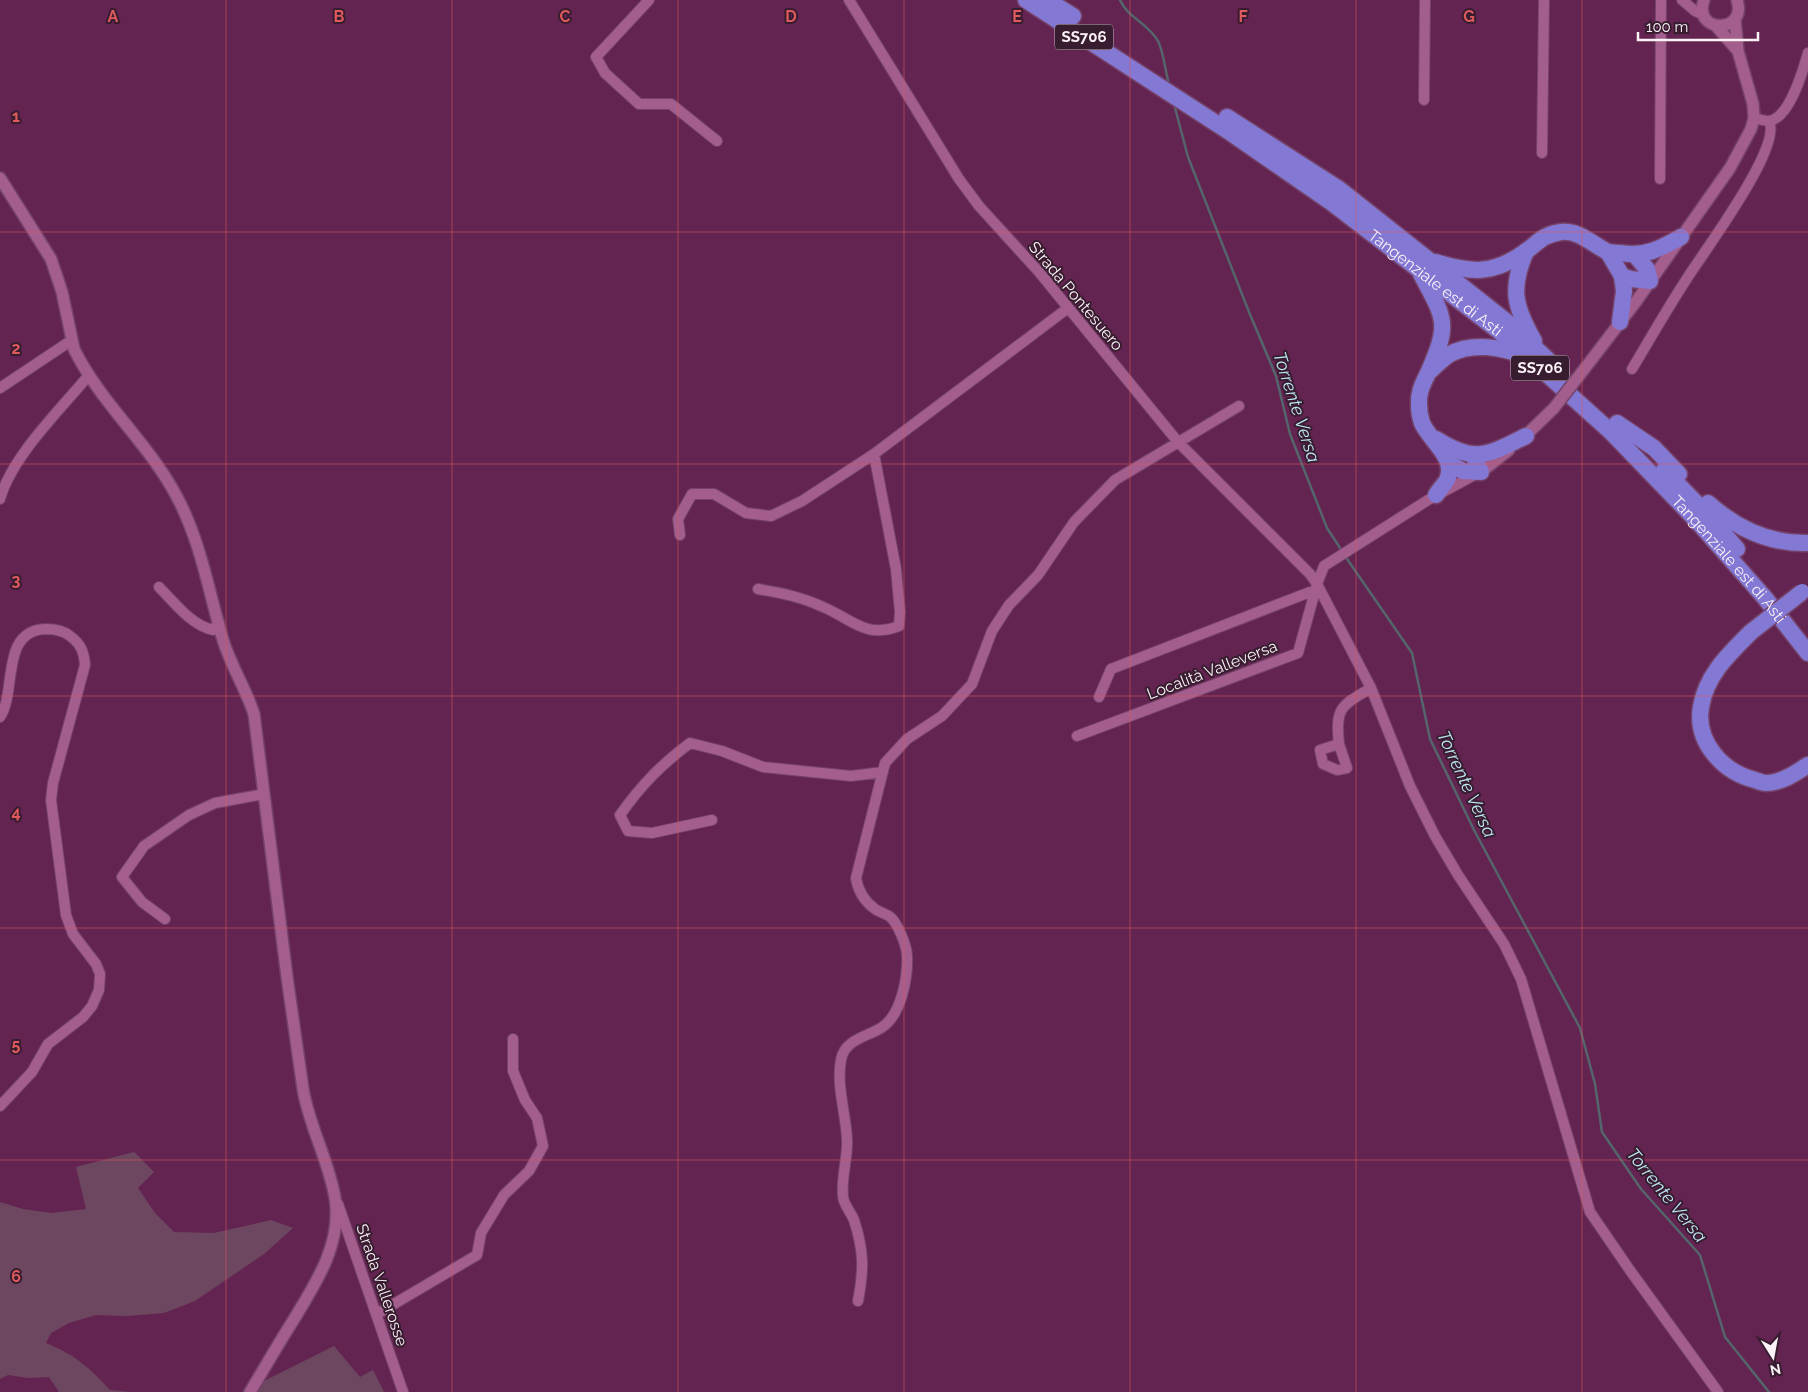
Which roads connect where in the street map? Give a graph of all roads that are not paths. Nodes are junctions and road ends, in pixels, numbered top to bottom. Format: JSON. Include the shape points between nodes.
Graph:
{"nodes":[{"id":1,"x":649,"y":0,"type":"edge"},
{"id":2,"x":1026,"y":0,"type":"edge"},
{"id":3,"x":1048,"y":0,"type":"edge"},
{"id":4,"x":1425,"y":0,"type":"edge"},
{"id":5,"x":1544,"y":0,"type":"edge"},
{"id":6,"x":1661,"y":0,"type":"edge"},
{"id":7,"x":1682,"y":0,"type":"edge"},
{"id":8,"x":1704,"y":0,"type":"edge"},
{"id":9,"x":1748,"y":0,"type":"edge"},
{"id":10,"x":847,"y":1,"type":"edge"},
{"id":11,"x":1737,"y":10,"type":"edge"},
{"id":12,"x":1704,"y":15,"type":"junction"},
{"id":13,"x":1716,"y":26,"type":"junction"},
{"id":14,"x":1738,"y":51,"type":"junction"},
{"id":15,"x":1808,"y":53,"type":"edge"},
{"id":16,"x":1141,"y":67,"type":"junction"},
{"id":17,"x":1424,"y":100,"type":"dead end"},
{"id":18,"x":1754,"y":118,"type":"junction"},
{"id":19,"x":1770,"y":121,"type":"junction"},
{"id":20,"x":717,"y":141,"type":"dead end"},
{"id":21,"x":1542,"y":153,"type":"dead end"},
{"id":22,"x":0,"y":178,"type":"edge"},
{"id":23,"x":1660,"y":179,"type":"dead end"},
{"id":24,"x":1681,"y":237,"type":"junction"},
{"id":25,"x":1526,"y":251,"type":"junction"},
{"id":26,"x":1608,"y":252,"type":"junction"},
{"id":27,"x":1635,"y":255,"type":"junction"},
{"id":28,"x":1423,"y":264,"type":"junction"},
{"id":29,"x":1622,"y":276,"type":"junction"},
{"id":30,"x":1650,"y":281,"type":"junction"},
{"id":31,"x":1068,"y":308,"type":"junction"},
{"id":32,"x":1620,"y":322,"type":"junction"},
{"id":33,"x":72,"y":340,"type":"junction"},
{"id":34,"x":1536,"y":356,"type":"junction"},
{"id":35,"x":1632,"y":369,"type":"dead end"},
{"id":36,"x":1428,"y":373,"type":"junction"},
{"id":37,"x":89,"y":375,"type":"junction"},
{"id":38,"x":0,"y":388,"type":"edge"},
{"id":39,"x":1239,"y":406,"type":"dead end"},
{"id":40,"x":1617,"y":423,"type":"junction"},
{"id":41,"x":1432,"y":436,"type":"junction"},
{"id":42,"x":1526,"y":436,"type":"junction"},
{"id":43,"x":1178,"y":442,"type":"junction"},
{"id":44,"x":874,"y":454,"type":"junction"},
{"id":45,"x":1473,"y":455,"type":"junction"},
{"id":46,"x":1449,"y":463,"type":"junction"},
{"id":47,"x":1480,"y":472,"type":"junction"},
{"id":48,"x":1436,"y":495,"type":"junction"},
{"id":49,"x":0,"y":500,"type":"edge"},
{"id":50,"x":680,"y":535,"type":"dead end"},
{"id":51,"x":1808,"y":543,"type":"edge"},
{"id":52,"x":159,"y":587,"type":"dead end"},
{"id":53,"x":1316,"y":588,"type":"junction"},
{"id":54,"x":758,"y":589,"type":"dead end"},
{"id":55,"x":1805,"y":589,"type":"edge"},
{"id":56,"x":1765,"y":598,"type":"junction"},
{"id":57,"x":218,"y":623,"type":"junction"},
{"id":58,"x":1808,"y":636,"type":"edge"},
{"id":59,"x":1808,"y":652,"type":"edge"},
{"id":60,"x":1808,"y":662,"type":"edge"},
{"id":61,"x":1371,"y":688,"type":"junction"},
{"id":62,"x":1099,"y":697,"type":"dead end"},
{"id":63,"x":0,"y":717,"type":"edge"},
{"id":64,"x":1077,"y":736,"type":"dead end"},
{"id":65,"x":1339,"y":744,"type":"dead end"},
{"id":66,"x":1808,"y":765,"type":"edge"},
{"id":67,"x":883,"y":772,"type":"junction"},
{"id":68,"x":264,"y":794,"type":"junction"},
{"id":69,"x":712,"y":820,"type":"dead end"},
{"id":70,"x":165,"y":918,"type":"dead end"},
{"id":71,"x":514,"y":1039,"type":"dead end"},
{"id":72,"x":0,"y":1106,"type":"edge"},
{"id":73,"x":333,"y":1189,"type":"junction"},
{"id":74,"x":858,"y":1302,"type":"dead end"},
{"id":75,"x":377,"y":1314,"type":"junction"},
{"id":76,"x":250,"y":1392,"type":"edge"},
{"id":77,"x":403,"y":1392,"type":"edge"},
{"id":78,"x":1718,"y":1392,"type":"edge"}],
"edges":[{"from":1,"to":20,"type":"street","via":[[596,57],[605,73],[638,104],[671,104]]},
{"from":2,"to":16,"type":"highway","name":"Tangenziale est di Asti","number":"SS706"},
{"from":3,"to":16,"type":"highway","name":"Tangenziale est di Asti","number":"SS706"},
{"from":4,"to":17,"type":"street"},
{"from":5,"to":21,"type":"street"},
{"from":6,"to":23,"type":"street"},
{"from":7,"to":12,"type":"street"},
{"from":8,"to":12,"type":"street"},
{"from":9,"to":11,"type":"street"},
{"from":10,"to":31,"type":"street","name":"Strada Pontesuero","via":[[958,178]]},
{"from":11,"to":13,"type":"street","via":[[1726,25]]},
{"from":11,"to":14,"type":"street"},
{"from":12,"to":13,"type":"street"},
{"from":13,"to":14,"type":"street"},
{"from":14,"to":18,"type":"street","via":[[1751,92]]},
{"from":15,"to":19,"type":"street","via":[[1787,105],[1779,116]]},
{"from":16,"to":28,"type":"highway","name":"Tangenziale est di Asti","number":"SS706","via":[[1228,131]]},
{"from":16,"to":28,"type":"highway","name":"Tangenziale est di Asti","number":"SS706","via":[[1220,112],[1339,189]]},
{"from":18,"to":19,"type":"street"},
{"from":18,"to":24,"type":"street","via":[[1730,168]]},
{"from":19,"to":35,"type":"street","via":[[1772,129],[1768,146],[1753,175]]},
{"from":22,"to":33,"type":"street","via":[[51,259]]},
{"from":24,"to":27,"type":"highway","via":[[1655,251]]},
{"from":24,"to":30,"type":"street"},
{"from":25,"to":26,"type":"highway","via":[[1536,241],[1570,232]]},
{"from":25,"to":28,"type":"highway","via":[[1491,269],[1470,271]]},
{"from":25,"to":34,"type":"highway","via":[[1518,269],[1516,292],[1520,314]]},
{"from":26,"to":27,"type":"highway"},
{"from":26,"to":29,"type":"highway"},
{"from":27,"to":30,"type":"highway","via":[[1647,269]]},
{"from":28,"to":34,"type":"highway","name":"Tangenziale est di Asti","number":"SS706","via":[[1507,322]]},
{"from":28,"to":36,"type":"highway","via":[[1442,321],[1442,338]]},
{"from":29,"to":30,"type":"highway"},
{"from":29,"to":32,"type":"highway","via":[[1624,291]]},
{"from":30,"to":32,"type":"street"},
{"from":31,"to":43,"type":"street","name":"Strada Pontesuero"},
{"from":31,"to":44,"type":"street"},
{"from":32,"to":42,"type":"street","bridge":true,"via":[[1554,408]]},
{"from":33,"to":37,"type":"street"},
{"from":33,"to":38,"type":"street"},
{"from":34,"to":36,"type":"highway","via":[[1482,347],[1466,348],[1449,354]]},
{"from":34,"to":40,"type":"highway","name":"Tangenziale est di Asti","number":"SS706"},
{"from":34,"to":56,"type":"highway","name":"Tangenziale est di Asti","number":"SS706","via":[[1698,521]]},
{"from":36,"to":41,"type":"highway","via":[[1419,403],[1422,422]]},
{"from":37,"to":49,"type":"street","via":[[35,439],[6,484]]},
{"from":37,"to":57,"type":"street","via":[[178,499],[196,543]]},
{"from":39,"to":43,"type":"street"},
{"from":40,"to":51,"type":"highway","via":[[1654,448],[1734,525],[1761,537],[1790,544]]},
{"from":40,"to":58,"type":"highway","name":"Tangenziale est di Asti","number":"SS706","via":[[1707,514]]},
{"from":41,"to":45,"type":"highway","via":[[1453,450]]},
{"from":41,"to":46,"type":"highway"},
{"from":42,"to":45,"type":"highway","via":[[1495,451]]},
{"from":42,"to":47,"type":"street"},
{"from":43,"to":53,"type":"street","name":"Strada Pontesuero","via":[[1310,574]]},
{"from":43,"to":67,"type":"street","via":[[1115,480],[1074,522],[1038,575],[1009,605],[992,631],[972,684],[942,716],[906,739],[885,763]]},
{"from":44,"to":50,"type":"street","via":[[802,502],[771,516],[746,513],[714,494],[692,494],[678,519]]},
{"from":44,"to":54,"type":"street","via":[[896,569],[899,626],[886,631],[862,628],[824,607],[792,595]]},
{"from":45,"to":47,"type":"highway"},
{"from":46,"to":47,"type":"highway","via":[[1463,471]]},
{"from":46,"to":48,"type":"highway","via":[[1448,479]]},
{"from":47,"to":48,"type":"street"},
{"from":48,"to":53,"type":"street","via":[[1324,566]]},
{"from":52,"to":57,"type":"street","via":[[202,628],[214,630]]},
{"from":53,"to":61,"type":"street","name":"Strada Pontesuero"},
{"from":53,"to":62,"type":"street","via":[[1111,669]]},
{"from":53,"to":64,"type":"street","name":"Località Valleversa","via":[[1298,653]]},
{"from":55,"to":66,"type":"highway","bridge":true,"via":[[1751,632],[1726,657],[1708,683],[1700,708],[1709,750],[1724,766],[1744,777],[1766,783],[1789,777]]},
{"from":56,"to":59,"type":"highway","name":"Tangenziale est di Asti","number":"SS706"},
{"from":56,"to":60,"type":"highway","via":[[1780,628]]},
{"from":57,"to":68,"type":"street","via":[[254,714]]},
{"from":61,"to":65,"type":"street","via":[[1346,703],[1337,721]]},
{"from":61,"to":78,"type":"street","name":"Strada Pontesuero","via":[[1410,786],[1435,836],[1504,944],[1521,979],[1590,1212]]},
{"from":63,"to":72,"type":"street","via":[[14,654],[26,636],[51,629],[69,634],[84,655],[85,665],[51,800],[66,915],[73,934],[96,964],[100,974],[99,990],[83,1017],[48,1044],[32,1072]]},
{"from":67,"to":69,"type":"street","via":[[851,776],[763,767],[690,743],[638,790],[620,815],[628,831],[652,833]]},
{"from":67,"to":74,"type":"street","via":[[856,878],[860,894],[875,909],[890,916],[908,954],[906,978],[897,1010],[882,1028],[846,1047],[841,1059],[847,1141],[843,1198],[862,1243]]},
{"from":68,"to":70,"type":"street","via":[[215,803],[189,815],[144,846],[122,877],[142,902]]},
{"from":68,"to":73,"type":"street","via":[[305,1105]]},
{"from":71,"to":75,"type":"street","via":[[513,1071],[524,1100],[537,1118],[543,1146],[529,1171],[504,1195],[481,1233],[477,1255]]},
{"from":73,"to":75,"type":"street","name":"Strada Vallerosse"},
{"from":73,"to":76,"type":"street","via":[[336,1214],[328,1255]]},
{"from":75,"to":77,"type":"street","name":"Strada Vallerosse"}]}
